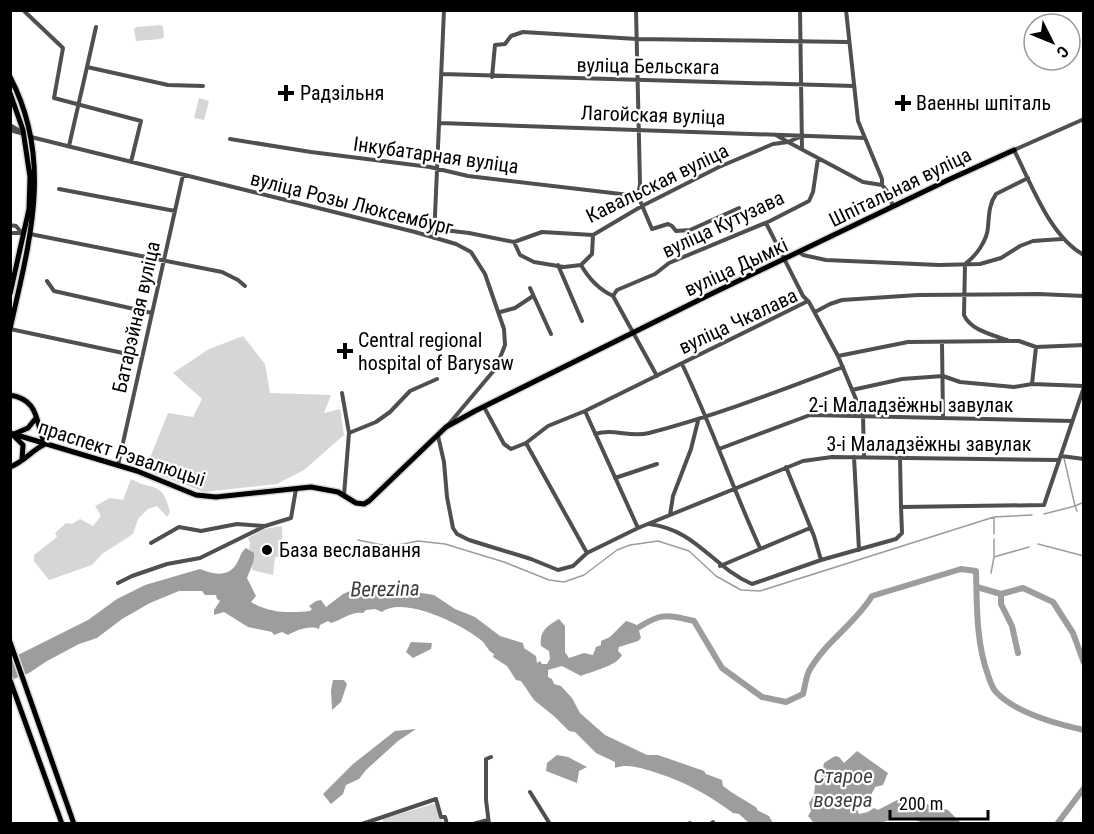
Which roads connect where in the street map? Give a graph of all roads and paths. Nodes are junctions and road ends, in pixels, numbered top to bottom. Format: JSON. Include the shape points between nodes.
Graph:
{"nodes":[{"id":1,"x":23,"y":10,"type":"edge"},
{"id":2,"x":444,"y":10,"type":"edge"},
{"id":3,"x":636,"y":10,"type":"edge"},
{"id":4,"x":800,"y":10,"type":"edge"},
{"id":5,"x":846,"y":10,"type":"edge"},
{"id":6,"x":96,"y":27,"type":"dead end"},
{"id":7,"x":637,"y":39,"type":"junction"},
{"id":8,"x":800,"y":42,"type":"junction"},
{"id":9,"x":848,"y":42,"type":"junction"},
{"id":10,"x":87,"y":67,"type":"junction"},
{"id":11,"x":442,"y":74,"type":"junction"},
{"id":12,"x":10,"y":77,"type":"edge"},
{"id":13,"x":492,"y":77,"type":"junction"},
{"id":14,"x":638,"y":81,"type":"junction"},
{"id":15,"x":802,"y":85,"type":"junction"},
{"id":16,"x":203,"y":86,"type":"dead end"},
{"id":17,"x":854,"y":86,"type":"junction"},
{"id":18,"x":10,"y":93,"type":"edge"},
{"id":19,"x":79,"y":104,"type":"junction"},
{"id":20,"x":1083,"y":119,"type":"edge"},
{"id":21,"x":440,"y":123,"type":"junction"},
{"id":22,"x":10,"y":125,"type":"edge"},
{"id":23,"x":10,"y":130,"type":"edge"},
{"id":24,"x":639,"y":130,"type":"junction"},
{"id":25,"x":24,"y":134,"type":"junction"},
{"id":26,"x":774,"y":134,"type":"junction"},
{"id":27,"x":802,"y":136,"type":"junction"},
{"id":28,"x":31,"y":137,"type":"junction"},
{"id":29,"x":865,"y":138,"type":"junction"},
{"id":30,"x":230,"y":139,"type":"dead end"},
{"id":31,"x":788,"y":142,"type":"junction"},
{"id":32,"x":69,"y":146,"type":"junction"},
{"id":33,"x":802,"y":149,"type":"junction"},
{"id":34,"x":1014,"y":150,"type":"junction"},
{"id":35,"x":818,"y":158,"type":"junction"},
{"id":36,"x":131,"y":162,"type":"junction"},
{"id":37,"x":438,"y":170,"type":"junction"},
{"id":38,"x":183,"y":175,"type":"junction"},
{"id":39,"x":1028,"y":178,"type":"junction"},
{"id":40,"x":882,"y":185,"type":"junction"},
{"id":41,"x":59,"y":189,"type":"dead end"},
{"id":42,"x":638,"y":196,"type":"junction"},
{"id":43,"x":642,"y":206,"type":"junction"},
{"id":44,"x":894,"y":206,"type":"junction"},
{"id":45,"x":739,"y":208,"type":"dead end"},
{"id":46,"x":175,"y":211,"type":"junction"},
{"id":47,"x":766,"y":223,"type":"junction"},
{"id":48,"x":10,"y":225,"type":"edge"},
{"id":49,"x":435,"y":229,"type":"junction"},
{"id":50,"x":10,"y":233,"type":"edge"},
{"id":51,"x":25,"y":233,"type":"junction"},
{"id":52,"x":594,"y":235,"type":"junction"},
{"id":53,"x":434,"y":237,"type":"junction"},
{"id":54,"x":1062,"y":238,"type":"junction"},
{"id":55,"x":513,"y":242,"type":"junction"},
{"id":56,"x":799,"y":252,"type":"junction"},
{"id":57,"x":1083,"y":255,"type":"edge"},
{"id":58,"x":164,"y":259,"type":"junction"},
{"id":59,"x":784,"y":259,"type":"junction"},
{"id":60,"x":965,"y":264,"type":"junction"},
{"id":61,"x":558,"y":265,"type":"junction"},
{"id":62,"x":581,"y":265,"type":"junction"},
{"id":63,"x":48,"y":281,"type":"dead end"},
{"id":64,"x":245,"y":286,"type":"dead end"},
{"id":65,"x":530,"y":288,"type":"dead end"},
{"id":66,"x":10,"y":294,"type":"edge"},
{"id":67,"x":533,"y":296,"type":"junction"},
{"id":68,"x":613,"y":296,"type":"junction"},
{"id":69,"x":965,"y":296,"type":"junction"},
{"id":70,"x":1083,"y":296,"type":"edge"},
{"id":71,"x":808,"y":301,"type":"junction"},
{"id":72,"x":500,"y":312,"type":"junction"},
{"id":73,"x":815,"y":312,"type":"junction"},
{"id":74,"x":152,"y":313,"type":"junction"},
{"id":75,"x":582,"y":321,"type":"dead end"},
{"id":76,"x":11,"y":329,"type":"edge"},
{"id":77,"x":633,"y":332,"type":"junction"},
{"id":78,"x":551,"y":334,"type":"dead end"},
{"id":79,"x":1008,"y":341,"type":"junction"},
{"id":80,"x":942,"y":343,"type":"junction"},
{"id":81,"x":1083,"y":345,"type":"edge"},
{"id":82,"x":1036,"y":347,"type":"junction"},
{"id":83,"x":142,"y":357,"type":"junction"},
{"id":84,"x":838,"y":357,"type":"junction"},
{"id":85,"x":681,"y":363,"type":"junction"},
{"id":86,"x":843,"y":367,"type":"junction"},
{"id":87,"x":657,"y":376,"type":"junction"},
{"id":88,"x":943,"y":376,"type":"junction"},
{"id":89,"x":437,"y":379,"type":"dead end"},
{"id":90,"x":1032,"y":384,"type":"junction"},
{"id":91,"x":1083,"y":386,"type":"edge"},
{"id":92,"x":852,"y":390,"type":"junction"},
{"id":93,"x":342,"y":393,"type":"dead end"},
{"id":94,"x":10,"y":395,"type":"edge"},
{"id":95,"x":467,"y":403,"type":"junction"},
{"id":96,"x":484,"y":406,"type":"junction"},
{"id":97,"x":475,"y":411,"type":"junction"},
{"id":98,"x":585,"y":411,"type":"junction"},
{"id":99,"x":863,"y":417,"type":"junction"},
{"id":100,"x":943,"y":417,"type":"junction"},
{"id":101,"x":36,"y":418,"type":"junction"},
{"id":102,"x":706,"y":418,"type":"junction"},
{"id":103,"x":698,"y":420,"type":"junction"},
{"id":104,"x":1072,"y":421,"type":"junction"},
{"id":105,"x":446,"y":427,"type":"junction"},
{"id":106,"x":349,"y":433,"type":"junction"},
{"id":107,"x":11,"y":434,"type":"edge"},
{"id":108,"x":438,"y":435,"type":"junction"},
{"id":109,"x":595,"y":435,"type":"junction"},
{"id":110,"x":526,"y":443,"type":"junction"},
{"id":111,"x":45,"y":444,"type":"junction"},
{"id":112,"x":719,"y":449,"type":"junction"},
{"id":113,"x":855,"y":457,"type":"junction"},
{"id":114,"x":864,"y":457,"type":"junction"},
{"id":115,"x":900,"y":458,"type":"junction"},
{"id":116,"x":1060,"y":458,"type":"junction"},
{"id":117,"x":1083,"y":459,"type":"edge"},
{"id":118,"x":22,"y":460,"type":"junction"},
{"id":119,"x":657,"y":464,"type":"dead end"},
{"id":120,"x":118,"y":465,"type":"junction"},
{"id":121,"x":10,"y":467,"type":"edge"},
{"id":122,"x":786,"y":468,"type":"junction"},
{"id":123,"x":615,"y":478,"type":"junction"},
{"id":124,"x":297,"y":487,"type":"junction"},
{"id":125,"x":733,"y":488,"type":"junction"},
{"id":126,"x":344,"y":495,"type":"junction"},
{"id":127,"x":364,"y":504,"type":"joint"},
{"id":128,"x":901,"y":507,"type":"junction"},
{"id":129,"x":670,"y":515,"type":"junction"},
{"id":130,"x":648,"y":524,"type":"junction"},
{"id":131,"x":265,"y":526,"type":"junction"},
{"id":132,"x":638,"y":528,"type":"junction"},
{"id":133,"x":810,"y":528,"type":"junction"},
{"id":134,"x":151,"y":543,"type":"dead end"},
{"id":135,"x":760,"y":548,"type":"junction"},
{"id":136,"x":859,"y":550,"type":"junction"},
{"id":137,"x":587,"y":553,"type":"junction"},
{"id":138,"x":821,"y":560,"type":"junction"},
{"id":139,"x":720,"y":566,"type":"junction"},
{"id":140,"x":118,"y":583,"type":"dead end"},
{"id":141,"x":10,"y":642,"type":"edge"},
{"id":142,"x":10,"y":680,"type":"edge"},
{"id":143,"x":491,"y":757,"type":"dead end"},
{"id":144,"x":530,"y":792,"type":"dead end"},
{"id":145,"x":489,"y":822,"type":"edge"},
{"id":146,"x":62,"y":824,"type":"edge"},
{"id":147,"x":74,"y":824,"type":"edge"},
{"id":148,"x":362,"y":824,"type":"edge"},
{"id":149,"x":447,"y":824,"type":"edge"},
{"id":150,"x":473,"y":824,"type":"edge"},
{"id":151,"x":550,"y":824,"type":"edge"}],
"edges":[{"from":1,"to":19,"type":"street","via":[[63,48],[54,98]]},
{"from":2,"to":11,"type":"street"},
{"from":3,"to":7,"type":"street"},
{"from":4,"to":8,"type":"street"},
{"from":5,"to":9,"type":"street"},
{"from":6,"to":10,"type":"street"},
{"from":7,"to":8,"type":"street"},
{"from":7,"to":13,"type":"street","via":[[516,33],[505,44],[495,45]]},
{"from":7,"to":14,"type":"street"},
{"from":8,"to":9,"type":"street"},
{"from":8,"to":15,"type":"street"},
{"from":9,"to":17,"type":"street"},
{"from":10,"to":16,"type":"street","via":[[168,85]]},
{"from":10,"to":19,"type":"street"},
{"from":11,"to":13,"type":"street","name":"вуліца Бельскага"},
{"from":11,"to":21,"type":"street"},
{"from":12,"to":28,"type":"main road"},
{"from":13,"to":14,"type":"street","name":"вуліца Бельскага"},
{"from":14,"to":15,"type":"street","name":"вуліца Бельскага"},
{"from":14,"to":24,"type":"street"},
{"from":15,"to":17,"type":"street","name":"вуліца Бельскага"},
{"from":15,"to":27,"type":"street"},
{"from":17,"to":29,"type":"street","via":[[858,121]]},
{"from":18,"to":25,"type":"main road"},
{"from":19,"to":32,"type":"street"},
{"from":19,"to":36,"type":"street","via":[[141,121]]},
{"from":20,"to":34,"type":"street","name":"Шпітальная вуліца"},
{"from":21,"to":24,"type":"street","name":"Лагойская вуліца"},
{"from":21,"to":37,"type":"street"},
{"from":22,"to":25,"type":"street"},
{"from":23,"to":25,"type":"street"},
{"from":24,"to":26,"type":"street","name":"Лагойская вуліца"},
{"from":24,"to":42,"type":"street"},
{"from":25,"to":28,"type":"street","name":"вуліца Розы Люксембург"},
{"from":25,"to":51,"type":"main road","via":[[30,177]]},
{"from":26,"to":27,"type":"street","name":"Лагойская вуліца"},
{"from":26,"to":31,"type":"street"},
{"from":27,"to":29,"type":"street","name":"Лагойская вуліца"},
{"from":27,"to":31,"type":"street","name":"Кавальская вуліца"},
{"from":27,"to":33,"type":"street"},
{"from":28,"to":32,"type":"street","name":"вуліца Розы Люксембург"},
{"from":28,"to":51,"type":"main road","via":[[35,208]]},
{"from":29,"to":40,"type":"street"},
{"from":30,"to":37,"type":"street","name":"Інкубатарная вуліца"},
{"from":31,"to":33,"type":"street"},
{"from":31,"to":43,"type":"street","name":"Кавальская вуліца","via":[[773,144],[719,167]]},
{"from":32,"to":36,"type":"street","name":"вуліца Розы Люксембург"},
{"from":33,"to":35,"type":"street"},
{"from":34,"to":39,"type":"street"},
{"from":34,"to":44,"type":"main road","name":"Шпітальная вуліца"},
{"from":35,"to":40,"type":"street","via":[[863,182]]},
{"from":35,"to":47,"type":"street","name":"вуліца Кутузава","via":[[809,201]]},
{"from":36,"to":38,"type":"street","name":"вуліца Розы Люксембург"},
{"from":37,"to":42,"type":"street","name":"Інкубатарная вуліца"},
{"from":37,"to":49,"type":"street"},
{"from":38,"to":46,"type":"street","name":"Батарэйная вуліца"},
{"from":38,"to":53,"type":"street","name":"вуліца Розы Люксембург"},
{"from":39,"to":54,"type":"street"},
{"from":39,"to":60,"type":"street","via":[[996,194],[984,242]]},
{"from":40,"to":44,"type":"street"},
{"from":41,"to":46,"type":"street"},
{"from":42,"to":43,"type":"street"},
{"from":43,"to":45,"type":"street","via":[[652,229],[668,224],[676,231],[690,230]]},
{"from":43,"to":52,"type":"street","name":"Кавальская вуліца"},
{"from":44,"to":56,"type":"main road","name":"Шпітальная вуліца"},
{"from":46,"to":58,"type":"street","name":"Батарэйная вуліца"},
{"from":47,"to":59,"type":"street"},
{"from":47,"to":68,"type":"street","name":"вуліца Кутузава","via":[[669,264],[617,290]]},
{"from":48,"to":51,"type":"street"},
{"from":49,"to":53,"type":"street"},
{"from":49,"to":55,"type":"street"},
{"from":50,"to":51,"type":"street"},
{"from":51,"to":58,"type":"street"},
{"from":51,"to":66,"type":"main road"},
{"from":51,"to":76,"type":"main road"},
{"from":52,"to":55,"type":"street","name":"Кавальская вуліца","via":[[542,232]]},
{"from":52,"to":62,"type":"street","via":[[592,254]]},
{"from":53,"to":72,"type":"street","name":"вуліца Розы Люксембург","via":[[464,248],[476,258]]},
{"from":54,"to":57,"type":"street"},
{"from":54,"to":60,"type":"street","name":"вуліца Дымкі","via":[[1033,241],[989,262]]},
{"from":55,"to":61,"type":"street","via":[[520,255]]},
{"from":56,"to":59,"type":"main road","name":"вуліца Дымкі"},
{"from":56,"to":60,"type":"street","name":"вуліца Дымкі","via":[[826,261]]},
{"from":58,"to":64,"type":"street","via":[[222,272]]},
{"from":58,"to":74,"type":"street","name":"Батарэйная вуліца"},
{"from":59,"to":71,"type":"street"},
{"from":59,"to":77,"type":"main road","name":"вуліца Дымкі"},
{"from":60,"to":69,"type":"street"},
{"from":61,"to":62,"type":"street"},
{"from":61,"to":75,"type":"street"},
{"from":62,"to":68,"type":"street","via":[[588,278]]},
{"from":63,"to":74,"type":"street","via":[[54,291]]},
{"from":65,"to":67,"type":"street"},
{"from":67,"to":72,"type":"street"},
{"from":67,"to":78,"type":"street"},
{"from":68,"to":77,"type":"street"},
{"from":69,"to":70,"type":"street","name":"вуліца Чкалава"},
{"from":69,"to":73,"type":"street","name":"вуліца Чкалава","via":[[842,300]]},
{"from":69,"to":79,"type":"street","via":[[966,320]]},
{"from":71,"to":73,"type":"street","name":"вуліца Чкалава"},
{"from":71,"to":85,"type":"street","name":"вуліца Чкалава"},
{"from":72,"to":95,"type":"street","name":"вуліца Розы Люксембург","via":[[503,352],[496,368]]},
{"from":73,"to":84,"type":"street"},
{"from":74,"to":83,"type":"street","name":"Батарэйная вуліца"},
{"from":76,"to":83,"type":"street"},
{"from":77,"to":87,"type":"street"},
{"from":77,"to":96,"type":"main road","name":"вуліца Дымкі"},
{"from":79,"to":80,"type":"street"},
{"from":79,"to":82,"type":"street"},
{"from":80,"to":84,"type":"street","via":[[908,342]]},
{"from":80,"to":88,"type":"street"},
{"from":81,"to":82,"type":"street"},
{"from":82,"to":90,"type":"street"},
{"from":83,"to":120,"type":"street","name":"Батарэйная вуліца"},
{"from":84,"to":86,"type":"street"},
{"from":85,"to":87,"type":"street","name":"вуліца Чкалава"},
{"from":85,"to":102,"type":"street"},
{"from":86,"to":92,"type":"street"},
{"from":86,"to":102,"type":"street"},
{"from":87,"to":98,"type":"street","name":"вуліца Чкалава"},
{"from":88,"to":90,"type":"street","via":[[960,382],[1014,387]]},
{"from":88,"to":92,"type":"street"},
{"from":88,"to":100,"type":"street"},
{"from":89,"to":106,"type":"street","via":[[410,391],[376,422]]},
{"from":90,"to":91,"type":"street"},
{"from":91,"to":104,"type":"street"},
{"from":92,"to":99,"type":"street"},
{"from":93,"to":106,"type":"street"},
{"from":94,"to":101,"type":"main road","via":[[28,402]]},
{"from":95,"to":97,"type":"street"},
{"from":95,"to":105,"type":"street","name":"вуліца Розы Люксембург"},
{"from":96,"to":97,"type":"main road","name":"вуліца Дымкі"},
{"from":96,"to":110,"type":"street","via":[[506,447]]},
{"from":97,"to":105,"type":"main road","name":"вуліца Дымкі"},
{"from":98,"to":109,"type":"street"},
{"from":98,"to":110,"type":"street","name":"вуліца Чкалава","via":[[548,426]]},
{"from":99,"to":100,"type":"street","name":"2-і Маладзёжны завулак"},
{"from":99,"to":112,"type":"street","name":"2-і Маладзёжны завулак","via":[[810,415]]},
{"from":99,"to":114,"type":"street"},
{"from":100,"to":104,"type":"street","name":"2-і Маладзёжны завулак"},
{"from":101,"to":107,"type":"main road","via":[[28,428]]},
{"from":101,"to":111,"type":"main road"},
{"from":102,"to":103,"type":"street"},
{"from":102,"to":112,"type":"street"},
{"from":103,"to":109,"type":"street","via":[[638,436],[613,431]]},
{"from":103,"to":129,"type":"street"},
{"from":104,"to":116,"type":"street"},
{"from":105,"to":108,"type":"main road","name":"вуліца Розы Люксембург"},
{"from":106,"to":126,"type":"street"},
{"from":107,"to":111,"type":"main road","name":"праспект Рэвалюцыі"},
{"from":107,"to":118,"type":"main road","via":[[23,445]]},
{"from":108,"to":127,"type":"main road","name":"вуліца Розы Люксембург"},
{"from":108,"to":137,"type":"street","name":"3-і Маладзёжны завулак","via":[[457,534],[558,570],[573,566]]},
{"from":109,"to":123,"type":"street"},
{"from":110,"to":137,"type":"street"},
{"from":111,"to":118,"type":"main road"},
{"from":111,"to":120,"type":"main road","name":"праспект Рэвалюцыі"},
{"from":112,"to":125,"type":"street"},
{"from":113,"to":114,"type":"street","name":"3-і Маладзёжны завулак"},
{"from":113,"to":122,"type":"street","name":"3-і Маладзёжны завулак","via":[[816,459]]},
{"from":113,"to":136,"type":"street"},
{"from":114,"to":115,"type":"street","name":"3-і Маладзёжны завулак"},
{"from":115,"to":116,"type":"street","name":"3-і Маладзёжны завулак"},
{"from":115,"to":128,"type":"street"},
{"from":116,"to":117,"type":"street","name":"3-і Маладзёжны завулак"},
{"from":116,"to":128,"type":"street","via":[[1044,505]]},
{"from":118,"to":121,"type":"main road"},
{"from":119,"to":123,"type":"street"},
{"from":120,"to":124,"type":"main road","name":"праспект Рэвалюцыі","via":[[207,497]]},
{"from":122,"to":125,"type":"street","name":"3-і Маладзёжны завулак"},
{"from":122,"to":133,"type":"street"},
{"from":123,"to":132,"type":"street"},
{"from":124,"to":126,"type":"main road","name":"праспект Рэвалюцыі"},
{"from":124,"to":131,"type":"street","via":[[291,518]]},
{"from":125,"to":129,"type":"street","name":"3-і Маладзёжны завулак"},
{"from":125,"to":135,"type":"street"},
{"from":126,"to":127,"type":"main road","name":"праспект Рэвалюцыі"},
{"from":128,"to":136,"type":"street","via":[[902,533],[896,539]]},
{"from":129,"to":130,"type":"street","name":"3-і Маладзёжны завулак"},
{"from":130,"to":132,"type":"street","name":"3-і Маладзёжны завулак"},
{"from":130,"to":139,"type":"street","via":[[684,534]]},
{"from":131,"to":134,"type":"street","via":[[237,524],[201,531],[179,527]]},
{"from":131,"to":140,"type":"street","via":[[200,558],[167,564]]},
{"from":132,"to":137,"type":"street","name":"3-і Маладзёжны завулак"},
{"from":133,"to":135,"type":"street"},
{"from":133,"to":138,"type":"street"},
{"from":135,"to":139,"type":"street"},
{"from":136,"to":138,"type":"street"},
{"from":138,"to":139,"type":"street","via":[[752,584]]},
{"from":141,"to":147,"type":"main road"},
{"from":142,"to":146,"type":"main road"},
{"from":143,"to":145,"type":"street","via":[[486,759]]},
{"from":144,"to":151,"type":"street"},
{"from":145,"to":150,"type":"street"},
{"from":148,"to":149,"type":"street","via":[[436,800]]}]}
